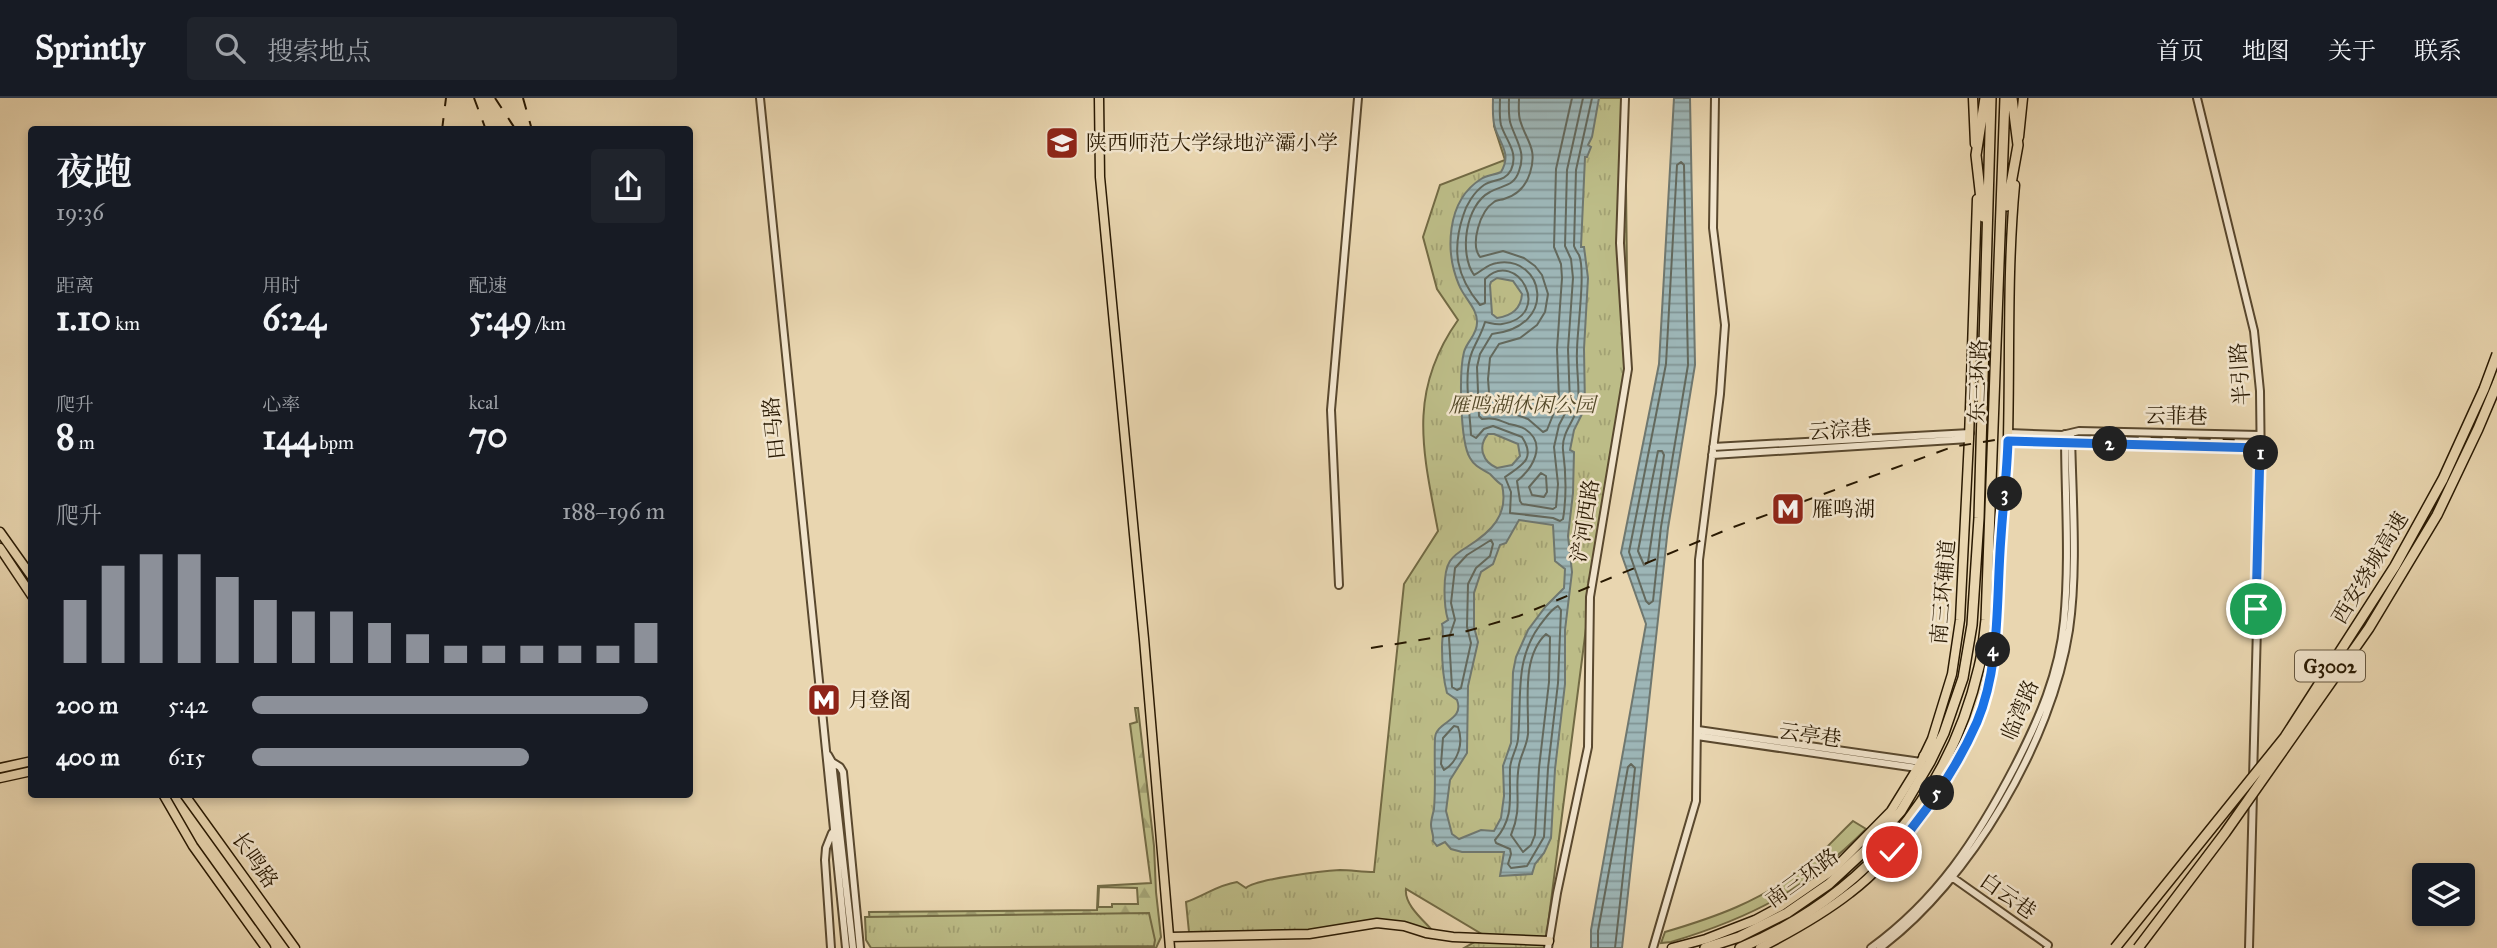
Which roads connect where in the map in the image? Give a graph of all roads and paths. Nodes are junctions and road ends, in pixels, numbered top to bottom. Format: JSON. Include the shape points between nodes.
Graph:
{"nodes":[{"id":1,"x":760,"y":98,"type":"edge"},
{"id":2,"x":1099,"y":98,"type":"edge"},
{"id":3,"x":1358,"y":98,"type":"edge"},
{"id":4,"x":1625,"y":98,"type":"edge"},
{"id":5,"x":1715,"y":98,"type":"edge"},
{"id":6,"x":1973,"y":98,"type":"edge"},
{"id":7,"x":1985,"y":98,"type":"edge"},
{"id":8,"x":1991,"y":98,"type":"edge"},
{"id":9,"x":2005,"y":98,"type":"edge"},
{"id":10,"x":2012,"y":98,"type":"edge"},
{"id":11,"x":2023,"y":98,"type":"edge"},
{"id":12,"x":2197,"y":98,"type":"edge"},
{"id":13,"x":2018,"y":145,"type":"junction"},
{"id":14,"x":1976,"y":155,"type":"junction"},
{"id":15,"x":1987,"y":247,"type":"junction"},
{"id":16,"x":2001,"y":253,"type":"junction"},
{"id":17,"x":2497,"y":354,"type":"edge"},
{"id":18,"x":2497,"y":384,"type":"edge"},
{"id":19,"x":2260,"y":435,"type":"junction"},
{"id":20,"x":1970,"y":436,"type":"junction"},
{"id":21,"x":2008,"y":437,"type":"junction"},
{"id":22,"x":2068,"y":438,"type":"junction"},
{"id":23,"x":2260,"y":448,"type":"junction"},
{"id":24,"x":1713,"y":451,"type":"junction"},
{"id":25,"x":0,"y":532,"type":"edge"},
{"id":26,"x":0,"y":548,"type":"edge"},
{"id":27,"x":28,"y":571,"type":"edge"},
{"id":28,"x":1339,"y":586,"type":"dead end"},
{"id":29,"x":28,"y":590,"type":"edge"},
{"id":30,"x":1968,"y":656,"type":"joint"},
{"id":31,"x":1980,"y":666,"type":"joint"},
{"id":32,"x":1698,"y":733,"type":"junction"},
{"id":33,"x":1940,"y":741,"type":"junction"},
{"id":34,"x":827,"y":753,"type":"junction"},
{"id":35,"x":28,"y":762,"type":"edge"},
{"id":36,"x":832,"y":762,"type":"junction"},
{"id":37,"x":1921,"y":762,"type":"junction"},
{"id":38,"x":1955,"y":764,"type":"junction"},
{"id":39,"x":0,"y":768,"type":"edge"},
{"id":40,"x":28,"y":772,"type":"edge"},
{"id":41,"x":0,"y":778,"type":"edge"},
{"id":42,"x":1929,"y":789,"type":"junction"},
{"id":43,"x":165,"y":798,"type":"edge"},
{"id":44,"x":187,"y":798,"type":"edge"},
{"id":45,"x":1896,"y":811,"type":"junction"},
{"id":46,"x":1913,"y":821,"type":"junction"},
{"id":47,"x":833,"y":831,"type":"junction"},
{"id":48,"x":841,"y":864,"type":"junction"},
{"id":49,"x":1950,"y":876,"type":"junction"},
{"id":50,"x":1170,"y":937,"type":"junction"},
{"id":51,"x":1548,"y":944,"type":"edge"},
{"id":52,"x":2048,"y":946,"type":"edge"},
{"id":53,"x":266,"y":948,"type":"edge"},
{"id":54,"x":295,"y":948,"type":"edge"},
{"id":55,"x":831,"y":948,"type":"edge"},
{"id":56,"x":846,"y":948,"type":"edge"},
{"id":57,"x":853,"y":948,"type":"edge"},
{"id":58,"x":860,"y":948,"type":"edge"},
{"id":59,"x":1170,"y":948,"type":"edge"},
{"id":60,"x":1653,"y":948,"type":"edge"},
{"id":61,"x":1672,"y":948,"type":"edge"},
{"id":62,"x":1705,"y":948,"type":"edge"},
{"id":63,"x":1740,"y":948,"type":"edge"},
{"id":64,"x":1759,"y":948,"type":"edge"},
{"id":65,"x":1871,"y":948,"type":"edge"},
{"id":66,"x":1880,"y":948,"type":"edge"},
{"id":67,"x":2115,"y":948,"type":"edge"},
{"id":68,"x":2138,"y":948,"type":"edge"},
{"id":69,"x":2249,"y":948,"type":"edge"}],
"edges":[{"from":1,"to":34,"type":"street","name":"田马路"},
{"from":2,"to":50,"type":"main road","via":[[1100,177]]},
{"from":3,"to":28,"type":"street","via":[[1331,410]]},
{"from":4,"to":51,"type":"street","name":"浐河西路","via":[[1619,243],[1628,369],[1590,597],[1588,747]]},
{"from":5,"to":24,"type":"street","via":[[1713,228],[1725,325]]},
{"from":6,"to":14,"type":"main road","name":"南三环辅道"},
{"from":7,"to":14,"type":"highway"},
{"from":8,"to":15,"type":"highway","name":"东三环路"},
{"from":9,"to":16,"type":"highway","name":"东三环路"},
{"from":10,"to":13,"type":"highway"},
{"from":11,"to":13,"type":"main road"},
{"from":12,"to":19,"type":"street","name":"半引路","via":[[2254,331]]},
{"from":13,"to":16,"type":"highway"},
{"from":13,"to":21,"type":"main road","via":[[2012,208]]},
{"from":14,"to":15,"type":"highway"},
{"from":14,"to":20,"type":"main road","name":"南三环辅道"},
{"from":15,"to":30,"type":"highway","name":"东三环路","via":[[1979,518]]},
{"from":16,"to":31,"type":"highway","name":"东三环路","via":[[1986,620]]},
{"from":17,"to":67,"type":"highway","name":"西安绕城高速","number":"G3002","bridge":true,"via":[[2443,479],[2380,589],[2285,737]]},
{"from":18,"to":68,"type":"highway","name":"西安绕城高速","number":"G3002","bridge":true,"via":[[2437,515],[2369,628]]},
{"from":19,"to":22,"type":"street","name":"云菲巷"},
{"from":19,"to":23,"type":"street","name":"半引路"},
{"from":20,"to":24,"type":"street","name":"云淙巷"},
{"from":20,"to":37,"type":"main road","name":"南三环辅道","via":[[1962,595],[1952,674]]},
{"from":21,"to":22,"type":"street","name":"云菲巷"},
{"from":21,"to":38,"type":"main road","via":[[1992,662],[1977,721]]},
{"from":22,"to":23,"type":"street","name":"云菲巷"},
{"from":22,"to":49,"type":"street","name":"临湾路","via":[[2066,598],[2054,675],[2035,727]]},
{"from":23,"to":69,"type":"street","name":"半引路"},
{"from":24,"to":32,"type":"street","via":[[1699,561]]},
{"from":25,"to":27,"type":"main road"},
{"from":26,"to":29,"type":"main road"},
{"from":30,"to":33,"type":"highway","name":"南三环路"},
{"from":31,"to":42,"type":"highway","name":"南三环路","via":[[1954,741]]},
{"from":32,"to":37,"type":"street"},
{"from":32,"to":60,"type":"street","via":[[1696,801]]},
{"from":33,"to":37,"type":"highway"},
{"from":33,"to":45,"type":"highway","name":"南三环路"},
{"from":34,"to":36,"type":"street","name":"田马路"},
{"from":34,"to":47,"type":"street","name":"田马路"},
{"from":35,"to":39,"type":"main road"},
{"from":36,"to":48,"type":"street","name":"田马路"},
{"from":36,"to":58,"type":"street","via":[[843,772]]},
{"from":37,"to":45,"type":"main road","name":"南三环辅道"},
{"from":38,"to":42,"type":"highway"},
{"from":38,"to":46,"type":"main road"},
{"from":40,"to":41,"type":"main road"},
{"from":42,"to":46,"type":"highway","name":"南三环路"},
{"from":43,"to":53,"type":"main road","name":"长鸣路","via":[[193,846]]},
{"from":44,"to":54,"type":"main road","name":"长鸣路"},
{"from":45,"to":61,"type":"main road","name":"南三环辅道","via":[[1833,870],[1781,906],[1730,931]]},
{"from":45,"to":62,"type":"highway","name":"南三环路","via":[[1871,845],[1829,884],[1765,926]]},
{"from":46,"to":63,"type":"highway","name":"南三环路","via":[[1849,885],[1816,909]]},
{"from":46,"to":64,"type":"main road","via":[[1853,892]]},
{"from":47,"to":48,"type":"street","name":"田马路"},
{"from":47,"to":55,"type":"street","via":[[825,860]]},
{"from":48,"to":56,"type":"street","name":"田马路"},
{"from":48,"to":57,"type":"street","name":"田马路"},
{"from":49,"to":52,"type":"street","name":"白云巷"},
{"from":49,"to":65,"type":"street","name":"临湾路"},
{"from":49,"to":66,"type":"street","name":"临湾路","via":[[1915,918]]},
{"from":50,"to":51,"type":"main road","via":[[1309,934],[1377,923],[1453,937]]},
{"from":50,"to":59,"type":"main road"}]}
